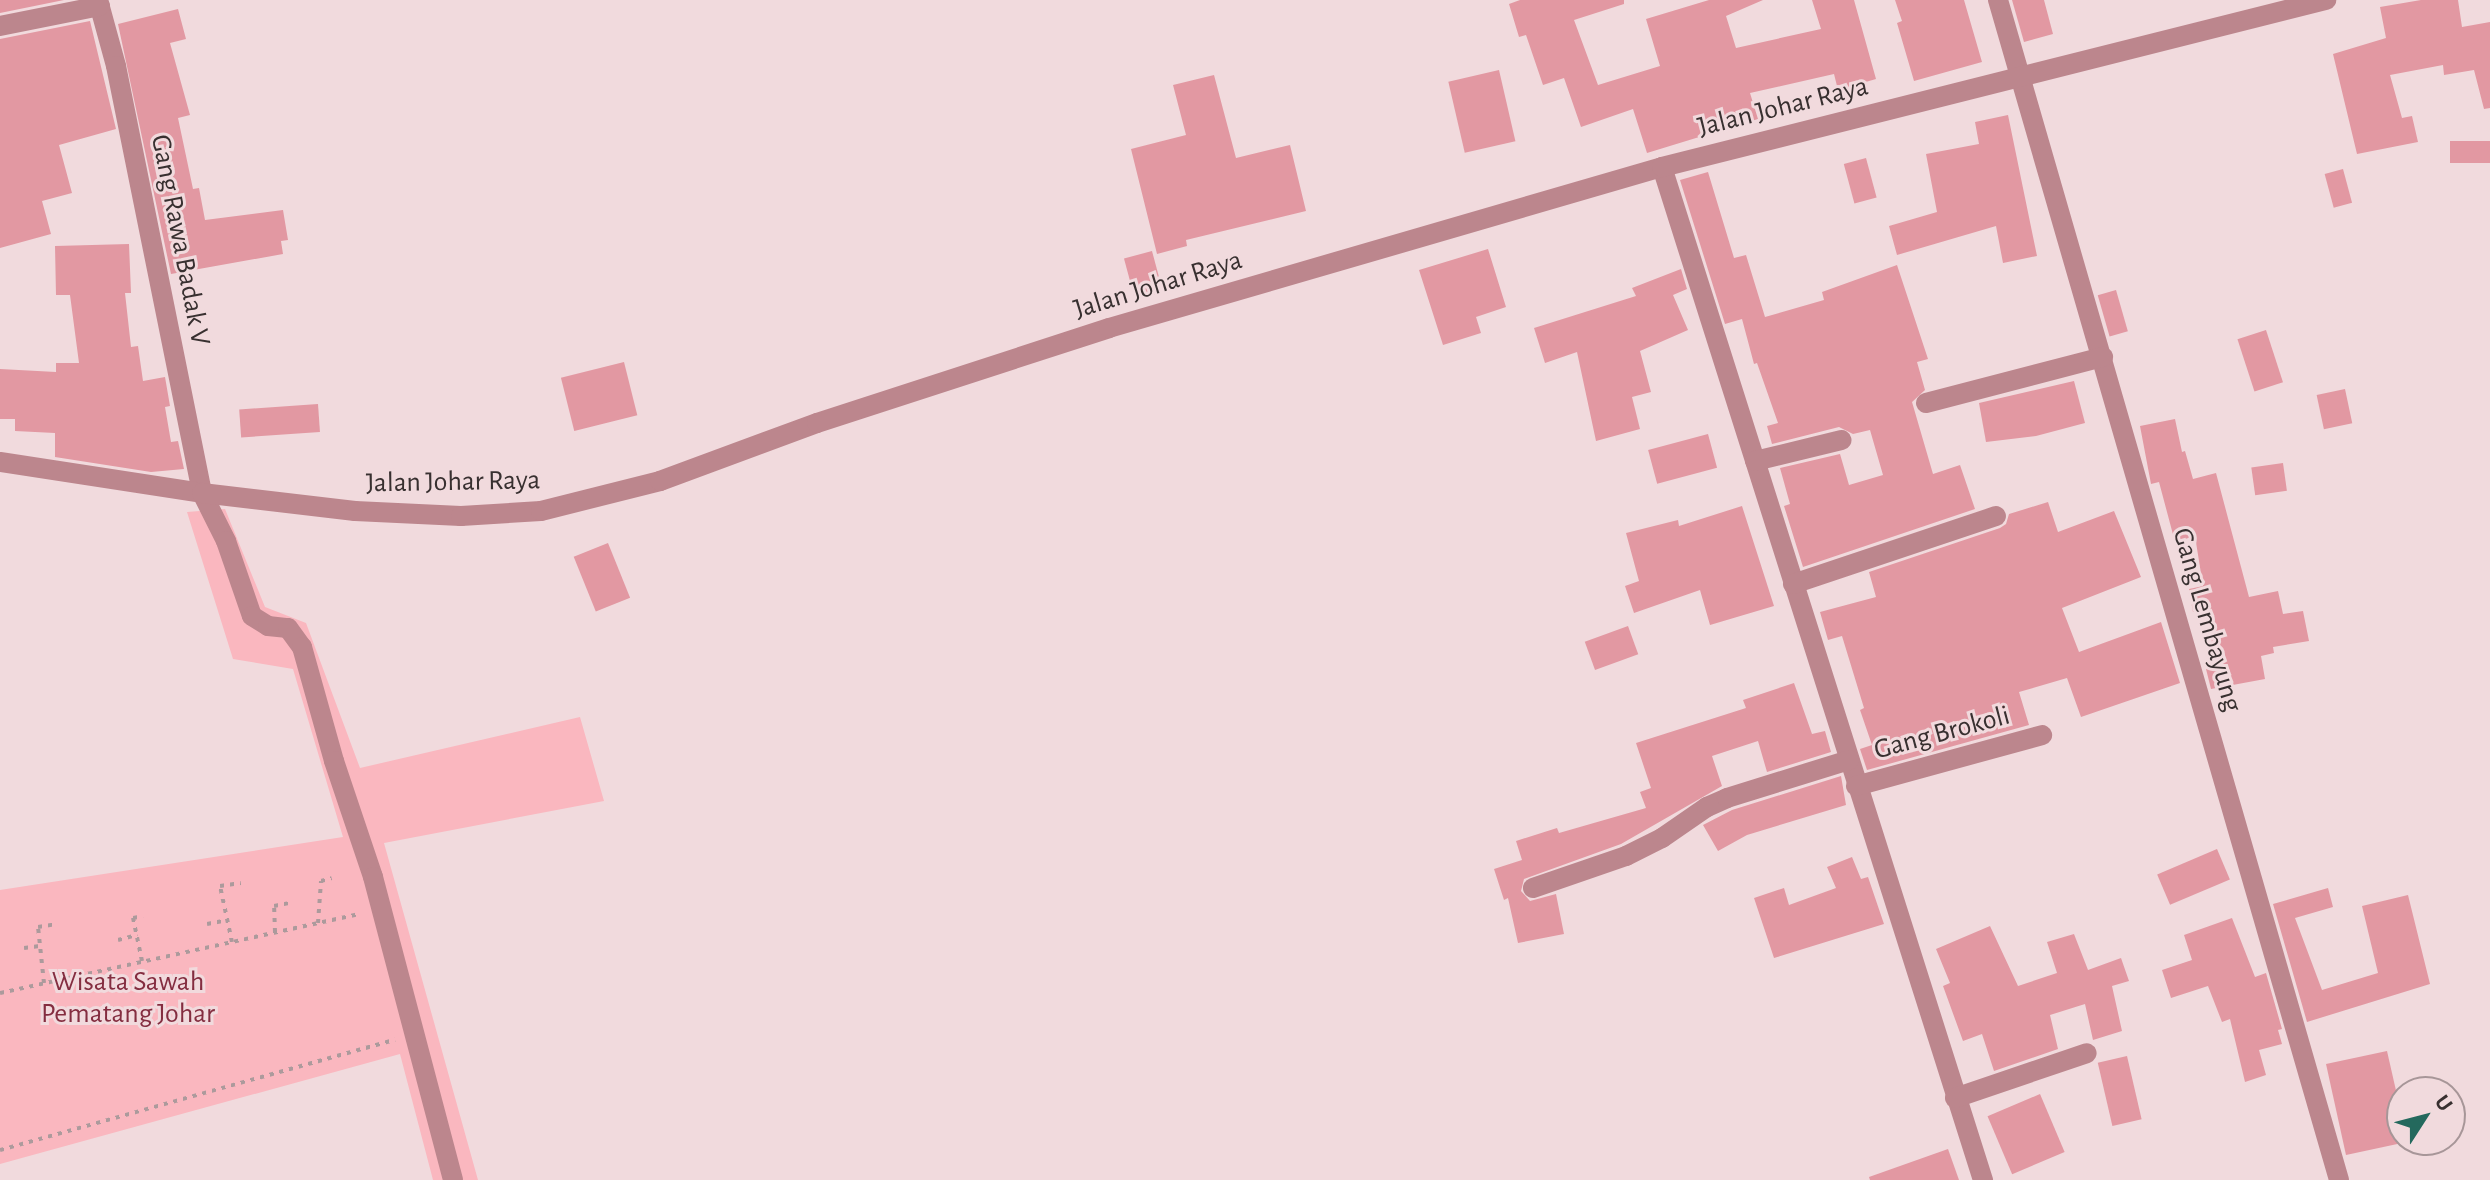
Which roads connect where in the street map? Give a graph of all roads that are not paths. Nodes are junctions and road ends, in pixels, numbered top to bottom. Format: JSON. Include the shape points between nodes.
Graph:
{"nodes":[{"id":1,"x":1998,"y":0,"type":"edge"},
{"id":2,"x":2326,"y":0,"type":"edge"},
{"id":3,"x":99,"y":3,"type":"edge"},
{"id":4,"x":0,"y":26,"type":"edge"},
{"id":5,"x":2022,"y":76,"type":"junction"},
{"id":6,"x":1662,"y":167,"type":"junction"},
{"id":7,"x":2103,"y":357,"type":"junction"},
{"id":8,"x":1926,"y":403,"type":"dead end"},
{"id":9,"x":1842,"y":440,"type":"dead end"},
{"id":10,"x":1755,"y":461,"type":"junction"},
{"id":11,"x":0,"y":462,"type":"edge"},
{"id":12,"x":202,"y":493,"type":"junction"},
{"id":13,"x":1996,"y":516,"type":"dead end"},
{"id":14,"x":1793,"y":584,"type":"junction"},
{"id":15,"x":2042,"y":735,"type":"dead end"},
{"id":16,"x":1849,"y":760,"type":"junction"},
{"id":17,"x":1856,"y":786,"type":"junction"},
{"id":18,"x":1533,"y":888,"type":"dead end"},
{"id":19,"x":2087,"y":1053,"type":"dead end"},
{"id":20,"x":1955,"y":1098,"type":"junction"},
{"id":21,"x":453,"y":1180,"type":"edge"},
{"id":22,"x":1983,"y":1180,"type":"edge"},
{"id":23,"x":2339,"y":1180,"type":"edge"}],
"edges":[{"from":1,"to":5,"type":"street","name":"Gang Lembayung"},
{"from":2,"to":5,"type":"street","name":"Jalan Johar Raya"},
{"from":3,"to":4,"type":"street"},
{"from":3,"to":12,"type":"street","name":"Gang Rawa Badak V"},
{"from":5,"to":6,"type":"street","name":"Jalan Johar Raya"},
{"from":5,"to":7,"type":"street","name":"Gang Lembayung"},
{"from":6,"to":10,"type":"street"},
{"from":6,"to":12,"type":"street","name":"Jalan Johar Raya","via":[[1109,328],[597,500],[541,511],[461,516],[355,511]]},
{"from":7,"to":8,"type":"street"},
{"from":7,"to":23,"type":"street","name":"Gang Lembayung"},
{"from":9,"to":10,"type":"street"},
{"from":10,"to":14,"type":"street"},
{"from":11,"to":12,"type":"street","name":"Jalan Johar Raya"},
{"from":12,"to":21,"type":"street","name":"Gang Rawa Badak V","via":[[226,541],[252,616],[268,626],[288,628],[302,647],[382,909]]},
{"from":13,"to":14,"type":"street"},
{"from":14,"to":16,"type":"street"},
{"from":15,"to":17,"type":"street","name":"Gang Brokoli"},
{"from":16,"to":17,"type":"street"},
{"from":16,"to":18,"type":"street","via":[[1727,798],[1626,856]]},
{"from":17,"to":20,"type":"street"},
{"from":19,"to":20,"type":"street"},
{"from":20,"to":22,"type":"street"}]}
